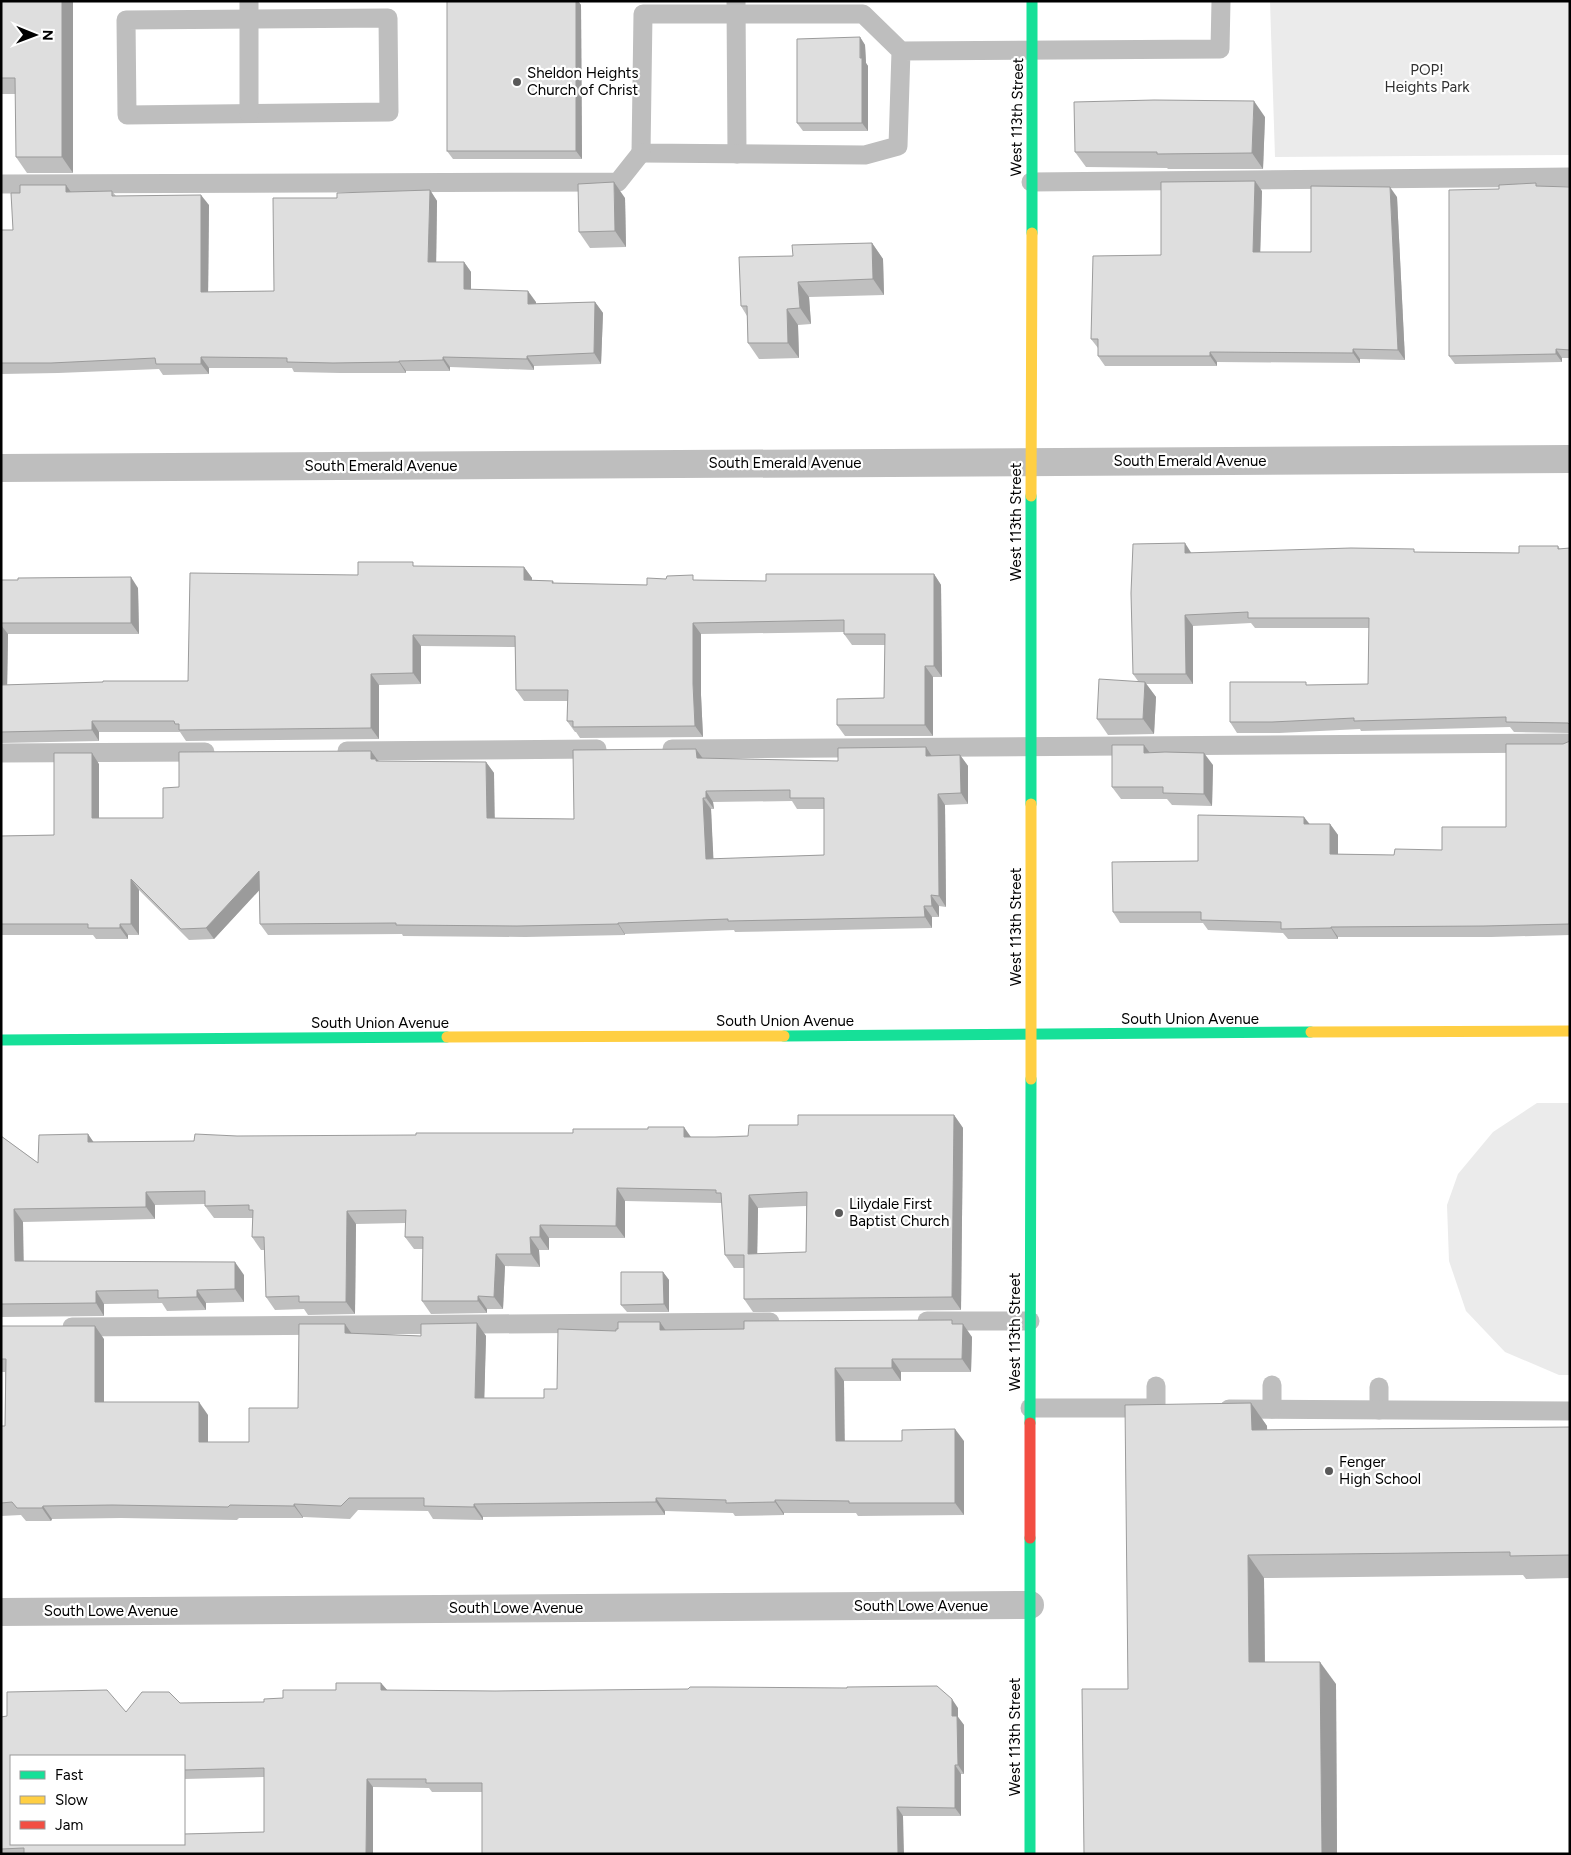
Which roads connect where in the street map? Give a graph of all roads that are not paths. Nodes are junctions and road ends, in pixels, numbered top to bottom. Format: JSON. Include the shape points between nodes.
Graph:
{"nodes":[{"id":1,"x":1032,"y":1,"type":"edge"},
{"id":2,"x":1221,"y":1,"type":"edge"},
{"id":3,"x":736,"y":8,"type":"edge"},
{"id":4,"x":249,"y":10,"type":"edge"},
{"id":5,"x":1032,"y":50,"type":"junction"},
{"id":6,"x":901,"y":51,"type":"junction"},
{"id":7,"x":248,"y":113,"type":"junction"},
{"id":8,"x":642,"y":153,"type":"junction"},
{"id":9,"x":737,"y":154,"type":"junction"},
{"id":10,"x":1570,"y":177,"type":"edge"},
{"id":11,"x":1031,"y":182,"type":"junction"},
{"id":12,"x":1,"y":184,"type":"edge"},
{"id":13,"x":1570,"y":459,"type":"edge"},
{"id":14,"x":1031,"y":462,"type":"junction"},
{"id":15,"x":1,"y":468,"type":"edge"},
{"id":16,"x":1570,"y":743,"type":"edge"},
{"id":17,"x":1031,"y":747,"type":"junction"},
{"id":18,"x":616,"y":749,"type":"edge"},
{"id":19,"x":656,"y":749,"type":"edge"},
{"id":20,"x":328,"y":751,"type":"edge"},
{"id":21,"x":219,"y":752,"type":"edge"},
{"id":22,"x":1,"y":753,"type":"edge"},
{"id":23,"x":1570,"y":1031,"type":"edge"},
{"id":24,"x":1030,"y":1035,"type":"junction"},
{"id":25,"x":1,"y":1040,"type":"edge"},
{"id":26,"x":1030,"y":1321,"type":"junction"},
{"id":27,"x":783,"y":1322,"type":"edge"},
{"id":28,"x":912,"y":1322,"type":"edge"},
{"id":29,"x":51,"y":1327,"type":"edge"},
{"id":30,"x":1272,"y":1385,"type":"dead end"},
{"id":31,"x":1156,"y":1386,"type":"dead end"},
{"id":32,"x":1379,"y":1387,"type":"dead end"},
{"id":33,"x":1030,"y":1408,"type":"junction"},
{"id":34,"x":1156,"y":1408,"type":"junction"},
{"id":35,"x":1175,"y":1408,"type":"edge"},
{"id":36,"x":1214,"y":1409,"type":"edge"},
{"id":37,"x":1272,"y":1409,"type":"junction"},
{"id":38,"x":1379,"y":1410,"type":"junction"},
{"id":39,"x":1570,"y":1411,"type":"edge"},
{"id":40,"x":1030,"y":1605,"type":"junction"},
{"id":41,"x":1,"y":1612,"type":"edge"},
{"id":42,"x":1030,"y":1854,"type":"edge"}],
"edges":[{"from":1,"to":5,"type":"street","name":"West 113th Street"},
{"from":2,"to":5,"type":"lane","via":[[1220,49]]},
{"from":3,"to":6,"type":"lane","via":[[863,14]]},
{"from":3,"to":8,"type":"lane","via":[[643,14]]},
{"from":3,"to":9,"type":"lane"},
{"from":4,"to":7,"type":"lane"},
{"from":4,"to":7,"type":"lane","via":[[126,20],[126,115]]},
{"from":4,"to":7,"type":"lane","via":[[388,18],[389,112]]},
{"from":5,"to":6,"type":"lane"},
{"from":5,"to":11,"type":"street","name":"West 113th Street"},
{"from":6,"to":9,"type":"lane","via":[[898,146],[865,155]]},
{"from":8,"to":9,"type":"lane"},
{"from":8,"to":12,"type":"lane","via":[[618,182]]},
{"from":10,"to":11,"type":"lane"},
{"from":11,"to":14,"type":"street","name":"West 113th Street"},
{"from":13,"to":14,"type":"street","name":"South Emerald Avenue"},
{"from":14,"to":15,"type":"street","name":"South Emerald Avenue"},
{"from":14,"to":17,"type":"street","name":"West 113th Street"},
{"from":16,"to":17,"type":"lane"},
{"from":17,"to":19,"type":"lane"},
{"from":17,"to":24,"type":"street","name":"West 113th Street"},
{"from":18,"to":20,"type":"lane"},
{"from":21,"to":22,"type":"lane"},
{"from":23,"to":24,"type":"street","name":"South Union Avenue"},
{"from":24,"to":25,"type":"street","name":"South Union Avenue"},
{"from":24,"to":26,"type":"street","name":"West 113th Street"},
{"from":26,"to":28,"type":"lane"},
{"from":26,"to":33,"type":"street","name":"West 113th Street"},
{"from":27,"to":29,"type":"lane"},
{"from":30,"to":37,"type":"lane"},
{"from":31,"to":34,"type":"lane"},
{"from":32,"to":38,"type":"lane"},
{"from":33,"to":34,"type":"lane"},
{"from":33,"to":40,"type":"street","name":"West 113th Street"},
{"from":34,"to":35,"type":"lane"},
{"from":36,"to":37,"type":"lane"},
{"from":37,"to":38,"type":"lane"},
{"from":38,"to":39,"type":"lane"},
{"from":40,"to":41,"type":"street","name":"South Lowe Avenue"},
{"from":40,"to":42,"type":"street","name":"West 113th Street"}]}
